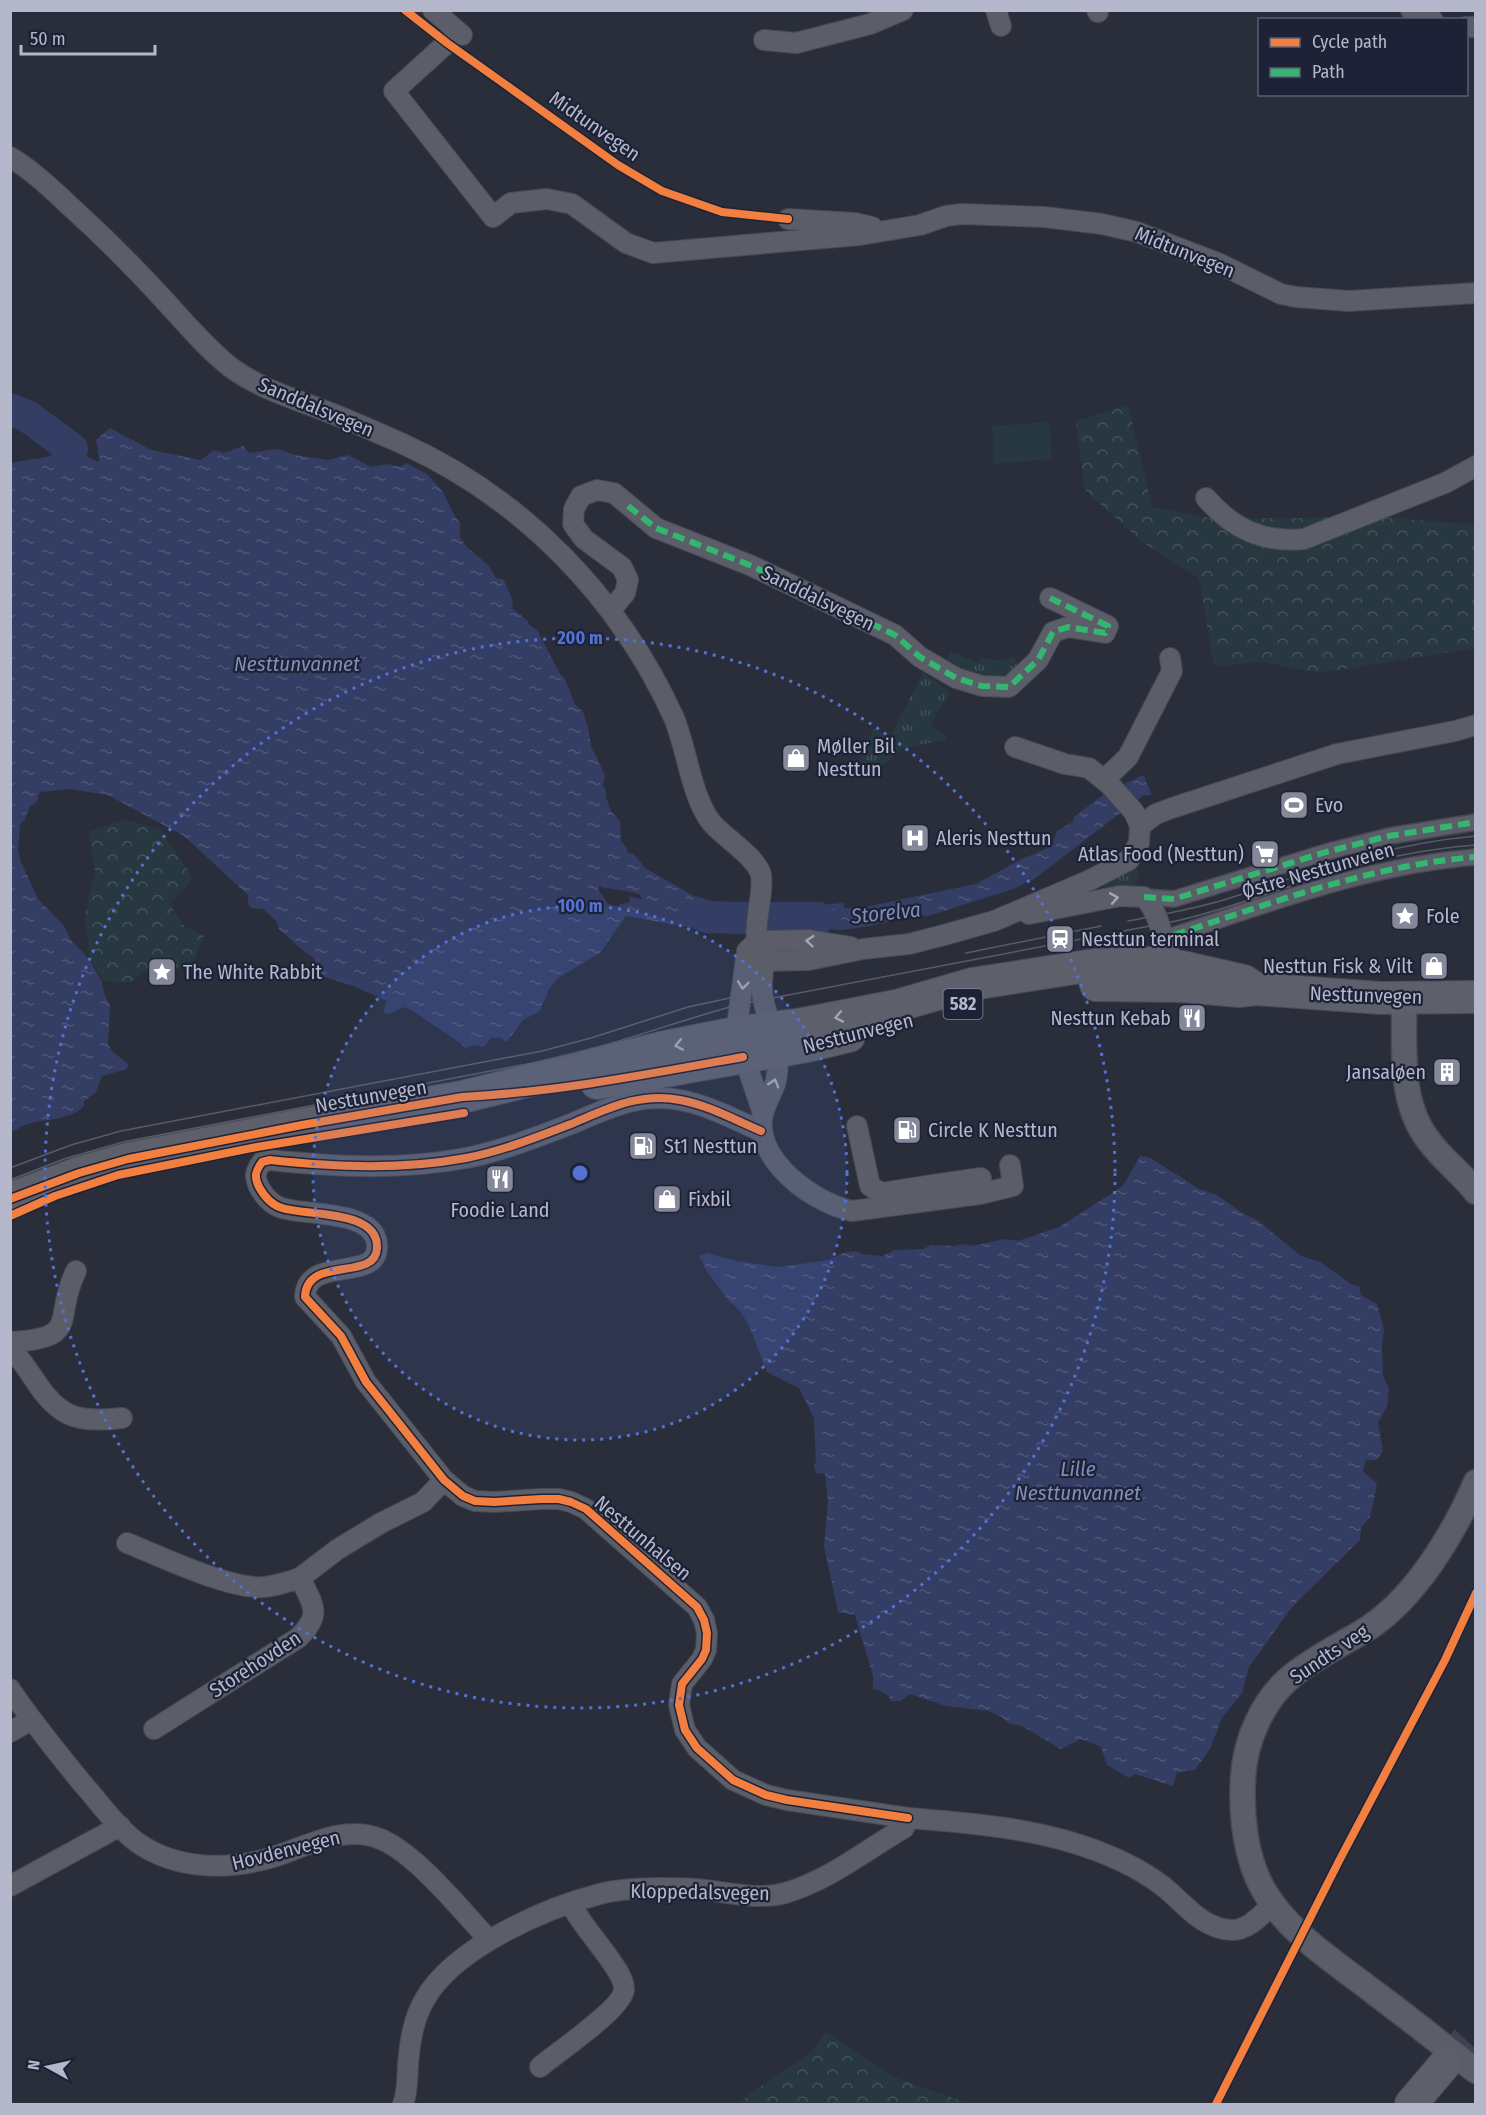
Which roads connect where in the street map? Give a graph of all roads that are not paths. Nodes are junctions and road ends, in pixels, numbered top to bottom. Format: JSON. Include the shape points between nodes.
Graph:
{"nodes":[{"id":1,"x":433,"y":10,"type":"edge"},
{"id":2,"x":903,"y":10,"type":"edge"},
{"id":3,"x":1411,"y":10,"type":"edge"},
{"id":4,"x":1429,"y":18,"type":"edge"},
{"id":5,"x":764,"y":40,"type":"dead end"},
{"id":6,"x":10,"y":157,"type":"edge"},
{"id":7,"x":788,"y":219,"type":"dead end"},
{"id":8,"x":893,"y":231,"type":"junction"},
{"id":9,"x":1476,"y":293,"type":"edge"},
{"id":10,"x":1476,"y":465,"type":"edge"},
{"id":11,"x":1206,"y":498,"type":"dead end"},
{"id":12,"x":1050,"y":598,"type":"dead end"},
{"id":13,"x":611,"y":610,"type":"junction"},
{"id":14,"x":1165,"y":666,"type":"dead end"},
{"id":15,"x":1476,"y":725,"type":"edge"},
{"id":16,"x":1014,"y":747,"type":"dead end"},
{"id":17,"x":1110,"y":777,"type":"junction"},
{"id":18,"x":1137,"y":819,"type":"junction"},
{"id":19,"x":1476,"y":822,"type":"edge"},
{"id":20,"x":1476,"y":857,"type":"edge"},
{"id":21,"x":1144,"y":897,"type":"junction"},
{"id":22,"x":994,"y":921,"type":"junction"},
{"id":23,"x":757,"y":937,"type":"junction"},
{"id":24,"x":863,"y":949,"type":"junction"},
{"id":25,"x":1174,"y":956,"type":"junction"},
{"id":26,"x":763,"y":961,"type":"junction"},
{"id":27,"x":1476,"y":997,"type":"edge"},
{"id":28,"x":1404,"y":999,"type":"junction"},
{"id":29,"x":775,"y":1039,"type":"junction"},
{"id":30,"x":739,"y":1045,"type":"junction"},
{"id":31,"x":762,"y":1122,"type":"junction"},
{"id":32,"x":857,"y":1126,"type":"dead end"},
{"id":33,"x":1010,"y":1165,"type":"dead end"},
{"id":34,"x":981,"y":1178,"type":"dead end"},
{"id":35,"x":1476,"y":1192,"type":"edge"},
{"id":36,"x":928,"y":1194,"type":"junction"},
{"id":37,"x":10,"y":1199,"type":"edge"},
{"id":38,"x":76,"y":1272,"type":"dead end"},
{"id":39,"x":10,"y":1342,"type":"edge"},
{"id":40,"x":10,"y":1349,"type":"edge"},
{"id":41,"x":122,"y":1418,"type":"dead end"},
{"id":42,"x":444,"y":1480,"type":"junction"},
{"id":43,"x":1476,"y":1482,"type":"edge"},
{"id":44,"x":127,"y":1543,"type":"dead end"},
{"id":45,"x":300,"y":1578,"type":"junction"},
{"id":46,"x":10,"y":1689,"type":"edge"},
{"id":47,"x":31,"y":1720,"type":"junction"},
{"id":48,"x":154,"y":1729,"type":"dead end"},
{"id":49,"x":10,"y":1732,"type":"edge"},
{"id":50,"x":908,"y":1818,"type":"junction"},
{"id":51,"x":120,"y":1826,"type":"junction"},
{"id":52,"x":10,"y":1886,"type":"edge"},
{"id":53,"x":570,"y":1903,"type":"junction"},
{"id":54,"x":1273,"y":1904,"type":"junction"},
{"id":55,"x":489,"y":1940,"type":"junction"},
{"id":56,"x":1445,"y":2064,"type":"tunnel mouth"},
{"id":57,"x":540,"y":2067,"type":"dead end"},
{"id":58,"x":1476,"y":2071,"type":"edge"},
{"id":59,"x":403,"y":2104,"type":"edge"},
{"id":60,"x":1411,"y":2104,"type":"edge"}],
"edges":[{"from":1,"to":8,"type":"street","name":"Midtunvegen","via":[[454,39],[394,91],[493,217],[511,203],[547,199],[572,204],[626,243],[653,253]]},
{"from":2,"to":5,"type":"street","via":[[870,24],[796,43]]},
{"from":3,"to":4,"type":"street"},
{"from":6,"to":13,"type":"street","name":"Sanddalsvegen","via":[[103,236],[230,367],[273,392],[404,444],[478,485],[552,545]]},
{"from":7,"to":8,"type":"street","name":"Midtunvegen","via":[[855,223]]},
{"from":8,"to":9,"type":"street","name":"Midtunvegen","via":[[962,214],[1050,217],[1137,232],[1296,297],[1348,301]]},
{"from":10,"to":11,"type":"street","via":[[1445,483],[1304,538],[1284,541],[1238,527]]},
{"from":12,"to":13,"type":"street","name":"Sanddalsvegen","via":[[1108,626],[1105,633],[1068,627],[1053,632],[1038,660],[1009,687],[982,686],[956,678],[920,657],[895,635],[865,620],[752,566],[656,528],[615,493],[597,490],[581,496],[574,509],[573,524],[584,539],[622,567],[628,580],[625,593]]},
{"from":13,"to":23,"type":"street","name":"Sanddalsvegen","via":[[674,720],[710,820],[761,872]]},
{"from":14,"to":17,"type":"street","via":[[1172,671],[1128,757]]},
{"from":15,"to":18,"type":"street","via":[[1337,754]]},
{"from":16,"to":17,"type":"street"},
{"from":17,"to":18,"type":"street"},
{"from":18,"to":22,"type":"street","via":[[1139,843],[1129,860]]},
{"from":19,"to":21,"type":"street","via":[[1389,836],[1326,852],[1174,899]]},
{"from":20,"to":25,"type":"street","name":"Østre Nesttunveien","via":[[1377,872],[1316,889]]},
{"from":22,"to":21,"type":"street","one_way":true,"via":[[1120,896]]},
{"from":21,"to":25,"type":"street","via":[[1158,916]]},
{"from":22,"to":24,"type":"street","via":[[909,944]]},
{"from":24,"to":23,"type":"street","one_way":true},
{"from":23,"to":26,"type":"street","name":"Sanddalsvegen"},
{"from":23,"to":30,"type":"street","name":"Sanddalsvegen","one_way":true,"via":[[747,951]]},
{"from":24,"to":26,"type":"street","via":[[809,960]]},
{"from":25,"to":28,"type":"main road","name":"Nesttunvegen","number":"582","via":[[1245,981],[1256,989]]},
{"from":25,"to":29,"type":"main road","name":"Nesttunvegen","number":"582","one_way":true,"via":[[1152,963],[1075,968],[972,984],[896,1006],[803,1024]]},
{"from":25,"to":29,"type":"main road","name":"Nesttunvegen","number":"582","via":[[1117,985],[1059,987],[960,1005],[909,1023]]},
{"from":26,"to":29,"type":"street","name":"Sanddalsvegen","via":[[763,999]]},
{"from":27,"to":28,"type":"main road","name":"Nesttunvegen","number":"582"},
{"from":28,"to":35,"type":"street","via":[[1406,1077],[1413,1110],[1427,1139]]},
{"from":29,"to":30,"type":"main road","name":"Nesttunvegen","number":"582"},
{"from":31,"to":29,"type":"street","one_way":true,"via":[[776,1081]]},
{"from":30,"to":31,"type":"street"},
{"from":30,"to":37,"type":"main road","name":"Nesttunvegen","number":"582","via":[[613,1082],[462,1097],[128,1159]]},
{"from":31,"to":36,"type":"street","via":[[764,1140],[776,1163],[821,1200],[836,1207],[861,1210]]},
{"from":31,"to":42,"type":"street","name":"Nesttunhalsen","via":[[682,1100],[645,1098],[617,1104],[467,1158],[356,1166],[262,1162],[255,1178],[271,1203],[350,1219],[376,1238],[377,1248],[371,1261],[314,1276],[307,1283],[305,1297],[341,1336],[366,1382]]},
{"from":32,"to":36,"type":"street","via":[[870,1186],[881,1193]]},
{"from":33,"to":36,"type":"street","via":[[1013,1186],[980,1194]]},
{"from":34,"to":36,"type":"street"},
{"from":38,"to":39,"type":"street","via":[[57,1332],[33,1341]]},
{"from":40,"to":41,"type":"street","via":[[57,1408],[72,1417]]},
{"from":42,"to":45,"type":"street","via":[[423,1502],[338,1549]]},
{"from":42,"to":50,"type":"street","name":"Nesttunhalsen","via":[[475,1501],[559,1499],[586,1509],[697,1607],[707,1633],[706,1650],[682,1684],[680,1716],[697,1748],[733,1780],[787,1800]]},
{"from":43,"to":54,"type":"street","name":"Sundts veg","via":[[1439,1552],[1410,1590],[1371,1626],[1293,1675],[1274,1693],[1262,1714],[1244,1764],[1243,1814],[1254,1866]]},
{"from":44,"to":45,"type":"street","via":[[246,1586],[262,1587]]},
{"from":45,"to":48,"type":"street","name":"Storehovden","via":[[313,1605],[311,1626]]},
{"from":46,"to":47,"type":"street","name":"Hovdenvegen"},
{"from":47,"to":49,"type":"street"},
{"from":47,"to":51,"type":"street","name":"Hovdenvegen"},
{"from":50,"to":53,"type":"street","name":"Kloppedalsvegen","via":[[904,1828],[815,1882],[785,1893],[767,1896],[695,1889],[629,1889]]},
{"from":50,"to":54,"type":"street","via":[[1031,1831],[1092,1849],[1145,1874],[1216,1927],[1243,1928]]},
{"from":51,"to":52,"type":"street"},
{"from":51,"to":55,"type":"street","name":"Hovdenvegen","via":[[154,1851],[217,1867],[248,1864],[342,1834],[373,1836],[409,1857]]},
{"from":53,"to":55,"type":"street","name":"Kloppedalsvegen"},
{"from":53,"to":57,"type":"street","via":[[614,1964],[624,1990],[621,2001],[609,2013]]},
{"from":54,"to":58,"type":"street","name":"Sundts veg","via":[[1298,1932]]},
{"from":55,"to":59,"type":"street","name":"Kloppedalsvegen","via":[[451,1968],[424,2000],[414,2024],[408,2092]]},
{"from":56,"to":60,"type":"main road"}]}
